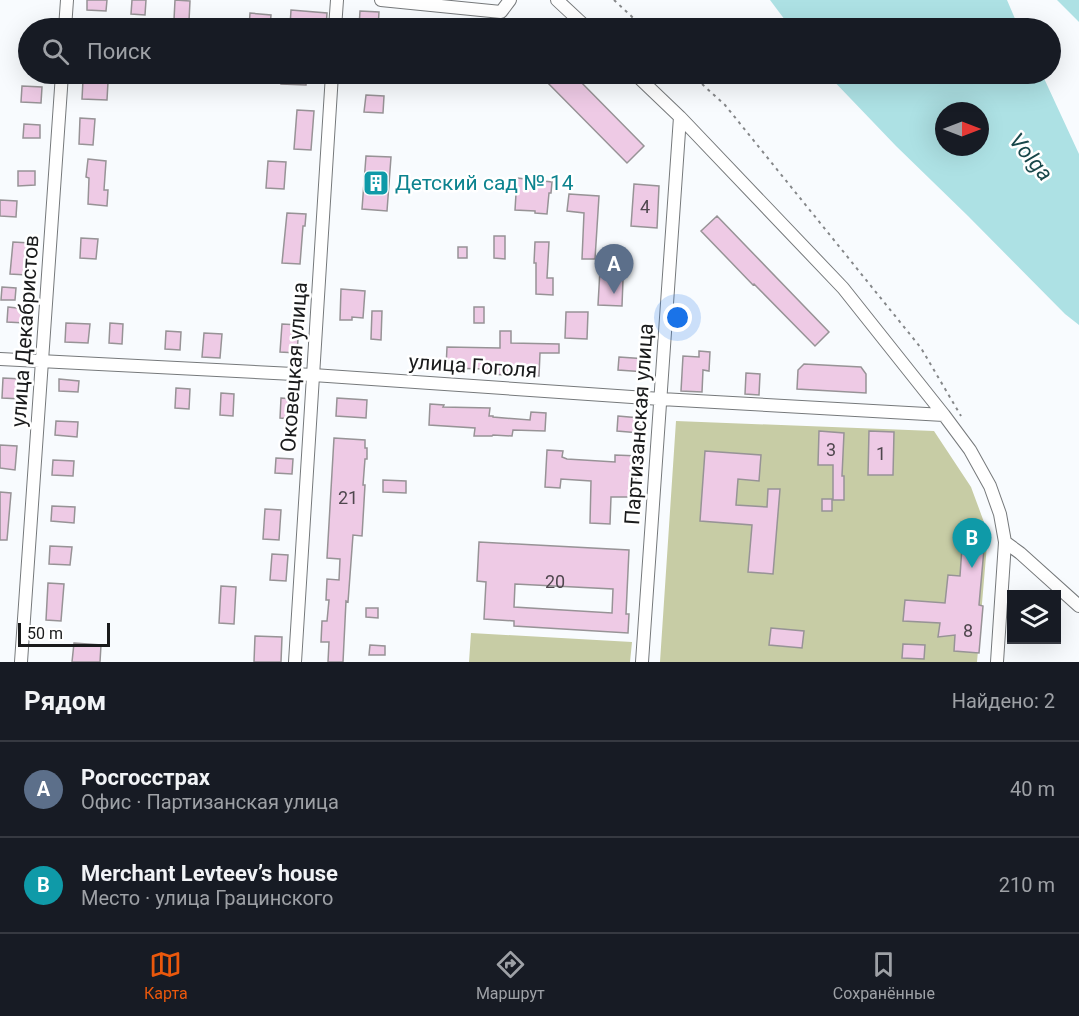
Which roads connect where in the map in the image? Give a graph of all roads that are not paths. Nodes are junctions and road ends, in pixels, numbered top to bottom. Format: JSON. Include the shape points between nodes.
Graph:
{"nodes":[{"id":1,"x":67,"y":0,"type":"edge"},
{"id":2,"x":337,"y":0,"type":"edge"},
{"id":3,"x":381,"y":0,"type":"edge"},
{"id":4,"x":510,"y":0,"type":"edge"},
{"id":5,"x":557,"y":0,"type":"edge"},
{"id":6,"x":66,"y":18,"type":"edge"},
{"id":7,"x":336,"y":18,"type":"edge"},
{"id":8,"x":576,"y":18,"type":"edge"},
{"id":9,"x":61,"y":84,"type":"edge"},
{"id":10,"x":331,"y":84,"type":"edge"},
{"id":11,"x":645,"y":84,"type":"edge"},
{"id":12,"x":680,"y":117,"type":"junction"},
{"id":13,"x":0,"y":359,"type":"edge"},
{"id":14,"x":43,"y":362,"type":"junction"},
{"id":15,"x":313,"y":375,"type":"junction"},
{"id":16,"x":661,"y":399,"type":"junction"},
{"id":17,"x":944,"y":415,"type":"junction"},
{"id":18,"x":1005,"y":542,"type":"junction"},
{"id":19,"x":1079,"y":606,"type":"edge"},
{"id":20,"x":21,"y":662,"type":"edge"},
{"id":21,"x":295,"y":662,"type":"edge"},
{"id":22,"x":642,"y":662,"type":"edge"},
{"id":23,"x":997,"y":662,"type":"edge"}],
"edges":[{"from":1,"to":6,"type":"street"},
{"from":2,"to":7,"type":"street"},
{"from":3,"to":4,"type":"street","via":[[501,12]]},
{"from":5,"to":8,"type":"street"},
{"from":9,"to":14,"type":"street","name":"улица Декабристов"},
{"from":10,"to":15,"type":"street","name":"Оковецкая улица"},
{"from":11,"to":12,"type":"street"},
{"from":12,"to":16,"type":"street","name":"Партизанская улица"},
{"from":12,"to":17,"type":"street","via":[[843,288]]},
{"from":13,"to":14,"type":"street","name":"улица Гоголя"},
{"from":14,"to":15,"type":"street","name":"улица Гоголя"},
{"from":14,"to":20,"type":"street","name":"улица Декабристов"},
{"from":15,"to":16,"type":"street","name":"улица Гоголя"},
{"from":15,"to":21,"type":"street","name":"Оковецкая улица"},
{"from":16,"to":17,"type":"street","name":"улица Гоголя"},
{"from":16,"to":22,"type":"street","name":"Партизанская улица"},
{"from":17,"to":18,"type":"street","via":[[990,486]]},
{"from":18,"to":19,"type":"street"},
{"from":18,"to":23,"type":"street"}]}
